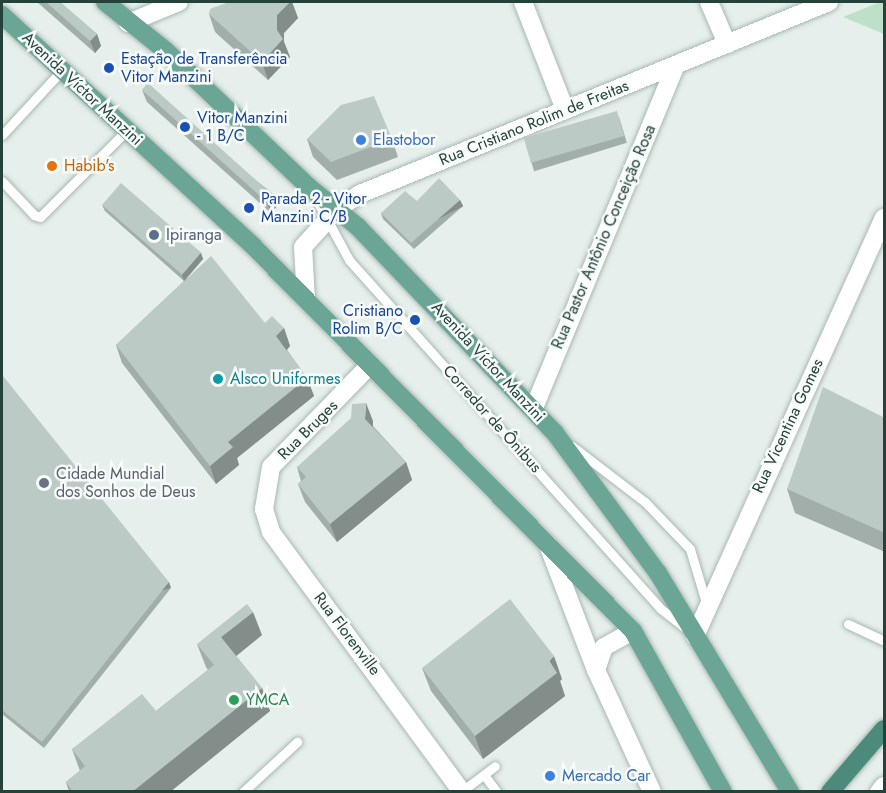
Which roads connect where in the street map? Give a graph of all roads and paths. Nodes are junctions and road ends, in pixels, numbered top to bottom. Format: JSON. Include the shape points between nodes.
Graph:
{"nodes":[{"id":1,"x":105,"y":2,"type":"edge"},
{"id":2,"x":179,"y":2,"type":"edge"},
{"id":3,"x":523,"y":2,"type":"edge"},
{"id":4,"x":709,"y":2,"type":"edge"},
{"id":5,"x":829,"y":2,"type":"edge"},
{"id":6,"x":2,"y":15,"type":"edge"},
{"id":7,"x":128,"y":23,"type":"junction"},
{"id":8,"x":727,"y":44,"type":"junction"},
{"id":9,"x":676,"y":64,"type":"junction"},
{"id":10,"x":62,"y":70,"type":"junction"},
{"id":11,"x":565,"y":110,"type":"junction"},
{"id":12,"x":126,"y":131,"type":"junction"},
{"id":13,"x":2,"y":135,"type":"edge"},
{"id":14,"x":2,"y":182,"type":"edge"},
{"id":15,"x":331,"y":215,"type":"junction"},
{"id":16,"x":885,"y":218,"type":"edge"},
{"id":17,"x":306,"y":300,"type":"junction"},
{"id":18,"x":368,"y":367,"type":"junction"},
{"id":19,"x":533,"y":410,"type":"junction"},
{"id":20,"x":555,"y":433,"type":"junction"},
{"id":21,"x":271,"y":467,"type":"joint"},
{"id":22,"x":547,"y":543,"type":"junction"},
{"id":23,"x":707,"y":606,"type":"junction"},
{"id":24,"x":848,"y":624,"type":"dead end"},
{"id":25,"x":633,"y":631,"type":"junction"},
{"id":26,"x":695,"y":636,"type":"junction"},
{"id":27,"x":885,"y":641,"type":"edge"},
{"id":28,"x":596,"y":670,"type":"junction"},
{"id":29,"x":885,"y":729,"type":"edge"},
{"id":30,"x":297,"y":742,"type":"dead end"},
{"id":31,"x":495,"y":766,"type":"dead end"},
{"id":32,"x":484,"y":775,"type":"junction"},
{"id":33,"x":885,"y":786,"type":"edge"},
{"id":34,"x":462,"y":791,"type":"edge"},
{"id":35,"x":243,"y":792,"type":"edge"},
{"id":36,"x":497,"y":792,"type":"edge"},
{"id":37,"x":652,"y":792,"type":"edge"},
{"id":38,"x":723,"y":792,"type":"edge"},
{"id":39,"x":790,"y":792,"type":"edge"},
{"id":40,"x":830,"y":792,"type":"edge"},
{"id":41,"x":879,"y":792,"type":"edge"}],
"edges":[{"from":1,"to":7,"type":"main road","name":"Avenida Víctor Manzini"},
{"from":2,"to":7,"type":"street"},
{"from":3,"to":11,"type":"street"},
{"from":4,"to":8,"type":"street"},
{"from":5,"to":8,"type":"street","name":"Rua Cristiano Rolim de Freitas"},
{"from":6,"to":10,"type":"main road","name":"Avenida Víctor Manzini"},
{"from":7,"to":15,"type":"main road","name":"Avenida Víctor Manzini","via":[[166,51],[310,188]]},
{"from":8,"to":9,"type":"street","name":"Rua Cristiano Rolim de Freitas"},
{"from":9,"to":11,"type":"street","name":"Rua Cristiano Rolim de Freitas"},
{"from":9,"to":19,"type":"street","name":"Rua Pastor Antônio Conceição Rosa"},
{"from":10,"to":12,"type":"main road","name":"Avenida Víctor Manzini"},
{"from":10,"to":13,"type":"lane"},
{"from":11,"to":15,"type":"street","name":"Rua Cristiano Rolim de Freitas","via":[[366,191]]},
{"from":12,"to":14,"type":"lane","via":[[40,216],[34,215]]},
{"from":12,"to":17,"type":"main road","name":"Avenida Víctor Manzini","via":[[233,226]]},
{"from":15,"to":17,"type":"street","name":"Rua Cristiano Rolim de Freitas","via":[[303,247]]},
{"from":15,"to":19,"type":"main road","name":"Avenida Víctor Manzini","via":[[358,227]]},
{"from":15,"to":26,"type":"lane","name":"Corredor de Ônibus","via":[[349,260],[661,609]]},
{"from":16,"to":23,"type":"street","name":"Rua Vicentina Gomes","via":[[810,395]]},
{"from":17,"to":18,"type":"main road","name":"Avenida Víctor Manzini"},
{"from":18,"to":21,"type":"street","name":"Rua Bruges"},
{"from":18,"to":22,"type":"main road","name":"Avenida Víctor Manzini"},
{"from":19,"to":20,"type":"main road","name":"Avenida Víctor Manzini"},
{"from":20,"to":23,"type":"lane","via":[[645,502],[690,549]]},
{"from":20,"to":26,"type":"main road","name":"Avenida Víctor Manzini","via":[[627,527]]},
{"from":21,"to":34,"type":"street","name":"Rua Florenville","via":[[264,509],[271,532]]},
{"from":22,"to":25,"type":"main road","name":"Avenida Víctor Manzini"},
{"from":22,"to":28,"type":"street","name":"Avenida Víctor Manzini"},
{"from":23,"to":26,"type":"street","name":"Rua Vicentina Gomes"},
{"from":24,"to":27,"type":"lane"},
{"from":25,"to":28,"type":"street","via":[[604,647]]},
{"from":25,"to":38,"type":"main road","name":"Avenida Víctor Manzini"},
{"from":26,"to":39,"type":"main road","name":"Avenida Víctor Manzini"},
{"from":28,"to":37,"type":"street","name":"Avenida Víctor Manzini"},
{"from":29,"to":40,"type":"highway"},
{"from":30,"to":35,"type":"lane"},
{"from":31,"to":32,"type":"lane"},
{"from":32,"to":34,"type":"lane"},
{"from":32,"to":36,"type":"lane"},
{"from":33,"to":41,"type":"street"}]}
